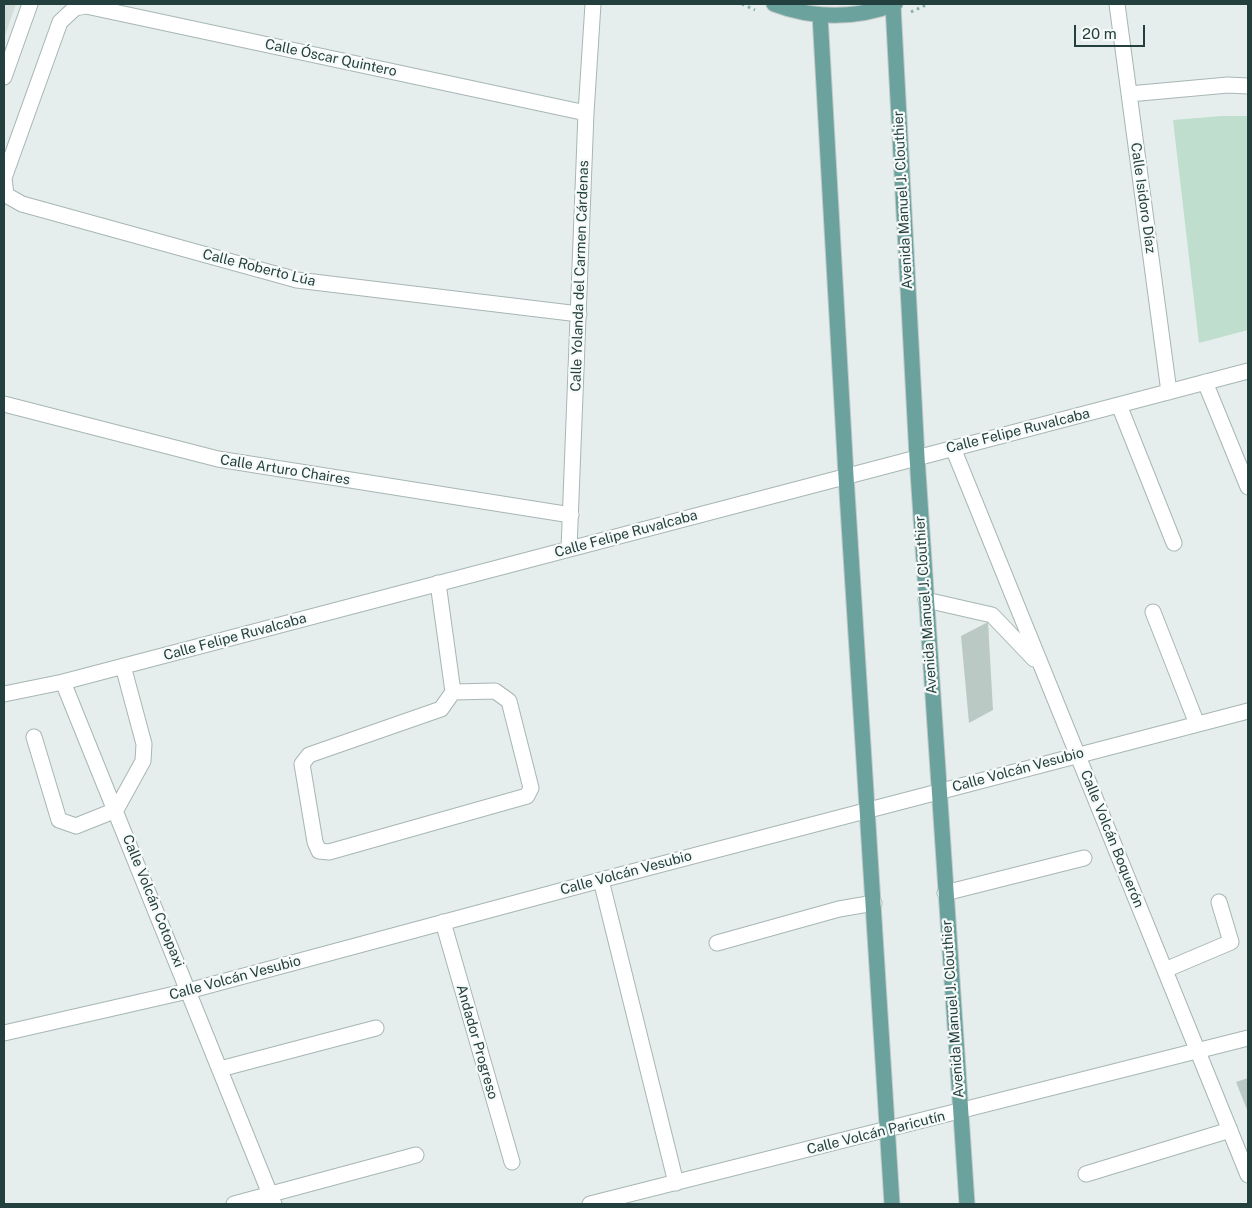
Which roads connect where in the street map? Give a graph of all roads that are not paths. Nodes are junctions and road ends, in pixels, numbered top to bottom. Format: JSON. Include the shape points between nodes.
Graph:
{"nodes":[{"id":1,"x":30,"y":4,"type":"edge"},
{"id":2,"x":593,"y":4,"type":"edge"},
{"id":3,"x":774,"y":4,"type":"edge"},
{"id":4,"x":894,"y":4,"type":"edge"},
{"id":5,"x":1117,"y":4,"type":"edge"},
{"id":6,"x":73,"y":6,"type":"edge"},
{"id":7,"x":820,"y":15,"type":"junction"},
{"id":8,"x":4,"y":77,"type":"edge"},
{"id":9,"x":1248,"y":86,"type":"edge"},
{"id":10,"x":1129,"y":94,"type":"junction"},
{"id":11,"x":586,"y":114,"type":"junction"},
{"id":12,"x":5,"y":195,"type":"edge"},
{"id":13,"x":579,"y":314,"type":"junction"},
{"id":14,"x":1248,"y":371,"type":"edge"},
{"id":15,"x":1204,"y":382,"type":"junction"},
{"id":16,"x":1169,"y":392,"type":"junction"},
{"id":17,"x":4,"y":404,"type":"edge"},
{"id":18,"x":1119,"y":405,"type":"junction"},
{"id":19,"x":953,"y":448,"type":"junction"},
{"id":20,"x":917,"y":457,"type":"junction"},
{"id":21,"x":846,"y":476,"type":"junction"},
{"id":22,"x":1248,"y":487,"type":"edge"},
{"id":23,"x":571,"y":515,"type":"junction"},
{"id":24,"x":1174,"y":543,"type":"dead end"},
{"id":25,"x":569,"y":548,"type":"junction"},
{"id":26,"x":438,"y":583,"type":"junction"},
{"id":27,"x":926,"y":600,"type":"junction"},
{"id":28,"x":1153,"y":612,"type":"dead end"},
{"id":29,"x":123,"y":666,"type":"junction"},
{"id":30,"x":1040,"y":666,"type":"junction"},
{"id":31,"x":64,"y":682,"type":"junction"},
{"id":32,"x":453,"y":692,"type":"junction"},
{"id":33,"x":4,"y":694,"type":"edge"},
{"id":34,"x":1248,"y":711,"type":"edge"},
{"id":35,"x":1197,"y":724,"type":"junction"},
{"id":36,"x":34,"y":737,"type":"dead end"},
{"id":37,"x":1078,"y":754,"type":"junction"},
{"id":38,"x":939,"y":791,"type":"junction"},
{"id":39,"x":116,"y":810,"type":"junction"},
{"id":40,"x":868,"y":810,"type":"junction"},
{"id":41,"x":1084,"y":858,"type":"dead end"},
{"id":42,"x":601,"y":880,"type":"junction"},
{"id":43,"x":945,"y":893,"type":"junction"},
{"id":44,"x":1219,"y":902,"type":"dead end"},
{"id":45,"x":874,"y":903,"type":"junction"},
{"id":46,"x":443,"y":922,"type":"junction"},
{"id":47,"x":717,"y":943,"type":"dead end"},
{"id":48,"x":1165,"y":970,"type":"junction"},
{"id":49,"x":188,"y":991,"type":"junction"},
{"id":50,"x":376,"y":1028,"type":"dead end"},
{"id":51,"x":4,"y":1033,"type":"edge"},
{"id":52,"x":1248,"y":1038,"type":"edge"},
{"id":53,"x":1198,"y":1052,"type":"junction"},
{"id":54,"x":220,"y":1069,"type":"junction"},
{"id":55,"x":960,"y":1112,"type":"junction"},
{"id":56,"x":887,"y":1130,"type":"junction"},
{"id":57,"x":1230,"y":1130,"type":"junction"},
{"id":58,"x":416,"y":1155,"type":"dead end"},
{"id":59,"x":512,"y":1162,"type":"dead end"},
{"id":60,"x":1086,"y":1174,"type":"dead end"},
{"id":61,"x":1248,"y":1175,"type":"edge"},
{"id":62,"x":676,"y":1183,"type":"junction"},
{"id":63,"x":272,"y":1199,"type":"edge"},
{"id":64,"x":234,"y":1204,"type":"edge"},
{"id":65,"x":590,"y":1204,"type":"edge"},
{"id":66,"x":892,"y":1204,"type":"edge"},
{"id":67,"x":967,"y":1204,"type":"edge"}],
"edges":[{"from":1,"to":8,"type":"street"},
{"from":2,"to":11,"type":"street","name":"Calle Yolanda del Carmen Cárdenas"},
{"from":3,"to":7,"type":"main road"},
{"from":4,"to":7,"type":"main road","via":[[868,12]]},
{"from":4,"to":20,"type":"main road","name":"Avenida Manuel J. Clouthier"},
{"from":5,"to":10,"type":"street","name":"Calle Isidoro Díaz"},
{"from":6,"to":11,"type":"street","name":"Calle Óscar Quintero","via":[[98,8]]},
{"from":6,"to":12,"type":"street","via":[[60,22],[4,178]]},
{"from":7,"to":21,"type":"main road"},
{"from":9,"to":10,"type":"street"},
{"from":10,"to":16,"type":"street","name":"Calle Isidoro Díaz"},
{"from":11,"to":13,"type":"street","name":"Calle Yolanda del Carmen Cárdenas"},
{"from":12,"to":13,"type":"street","name":"Calle Roberto Lúa","via":[[22,204],[297,280]]},
{"from":13,"to":23,"type":"street","name":"Calle Yolanda del Carmen Cárdenas"},
{"from":14,"to":15,"type":"street","name":"Calle Felipe Ruvalcaba"},
{"from":15,"to":16,"type":"street","name":"Calle Felipe Ruvalcaba"},
{"from":15,"to":22,"type":"street"},
{"from":16,"to":18,"type":"street","name":"Calle Felipe Ruvalcaba"},
{"from":17,"to":23,"type":"street","name":"Calle Arturo Chaires","via":[[218,459]]},
{"from":18,"to":19,"type":"street","name":"Calle Felipe Ruvalcaba"},
{"from":18,"to":24,"type":"street"},
{"from":19,"to":20,"type":"street","name":"Calle Felipe Ruvalcaba"},
{"from":19,"to":30,"type":"street","name":"Calle Volcán Boquerón"},
{"from":20,"to":21,"type":"street","name":"Calle Felipe Ruvalcaba"},
{"from":20,"to":27,"type":"main road","name":"Avenida Manuel J. Clouthier"},
{"from":21,"to":25,"type":"street","name":"Calle Felipe Ruvalcaba"},
{"from":21,"to":40,"type":"main road"},
{"from":23,"to":25,"type":"street","name":"Calle Yolanda del Carmen Cárdenas"},
{"from":25,"to":26,"type":"street","name":"Calle Felipe Ruvalcaba"},
{"from":26,"to":29,"type":"street","name":"Calle Felipe Ruvalcaba"},
{"from":26,"to":32,"type":"street"},
{"from":27,"to":30,"type":"street","via":[[992,615]]},
{"from":27,"to":38,"type":"main road","name":"Avenida Manuel J. Clouthier"},
{"from":28,"to":35,"type":"street"},
{"from":29,"to":31,"type":"street","name":"Calle Felipe Ruvalcaba"},
{"from":29,"to":39,"type":"street","via":[[144,744],[143,761]]},
{"from":30,"to":37,"type":"street","name":"Calle Volcán Boquerón"},
{"from":31,"to":33,"type":"street","name":"Calle Felipe Ruvalcaba"},
{"from":31,"to":39,"type":"street","name":"Calle Volcán Cotopaxi"},
{"from":32,"to":32,"type":"street","via":[[441,709],[310,755],[302,764],[315,842],[320,851],[329,852],[527,796],[531,788],[509,702],[495,691]]},
{"from":34,"to":35,"type":"street","name":"Calle Volcán Vesubio"},
{"from":35,"to":37,"type":"street","name":"Calle Volcán Vesubio"},
{"from":36,"to":39,"type":"street","via":[[59,820],[76,826]]},
{"from":37,"to":38,"type":"street","name":"Calle Volcán Vesubio"},
{"from":37,"to":48,"type":"street","name":"Calle Volcán Boquerón"},
{"from":38,"to":40,"type":"street","name":"Calle Volcán Vesubio"},
{"from":38,"to":43,"type":"main road","name":"Avenida Manuel J. Clouthier"},
{"from":39,"to":49,"type":"street","name":"Calle Volcán Cotopaxi"},
{"from":40,"to":42,"type":"street","name":"Calle Volcán Vesubio"},
{"from":40,"to":45,"type":"main road"},
{"from":41,"to":43,"type":"street"},
{"from":42,"to":46,"type":"street","name":"Calle Volcán Vesubio"},
{"from":42,"to":62,"type":"street"},
{"from":43,"to":55,"type":"main road","name":"Avenida Manuel J. Clouthier"},
{"from":44,"to":48,"type":"street","via":[[1231,942]]},
{"from":45,"to":47,"type":"street","via":[[838,909]]},
{"from":45,"to":56,"type":"main road"},
{"from":46,"to":49,"type":"street","name":"Calle Volcán Vesubio"},
{"from":46,"to":59,"type":"street","name":"Andador Progreso"},
{"from":48,"to":53,"type":"street","name":"Calle Volcán Boquerón"},
{"from":49,"to":51,"type":"street","name":"Calle Volcán Vesubio"},
{"from":49,"to":54,"type":"street","name":"Calle Volcán Cotopaxi"},
{"from":50,"to":54,"type":"street"},
{"from":52,"to":53,"type":"street","name":"Calle Volcán Paricutín"},
{"from":53,"to":55,"type":"street","name":"Calle Volcán Paricutín"},
{"from":53,"to":57,"type":"street","name":"Calle Volcán Boquerón"},
{"from":54,"to":63,"type":"street","name":"Calle Volcán Cotopaxi"},
{"from":55,"to":56,"type":"street","name":"Calle Volcán Paricutín"},
{"from":55,"to":67,"type":"main road","name":"Avenida Manuel J. Clouthier"},
{"from":56,"to":62,"type":"street","name":"Calle Volcán Paricutín"},
{"from":56,"to":66,"type":"main road"},
{"from":57,"to":60,"type":"street"},
{"from":57,"to":61,"type":"street","name":"Calle Volcán Boquerón"},
{"from":58,"to":63,"type":"street"},
{"from":62,"to":65,"type":"street","name":"Calle Volcán Paricutín"},
{"from":63,"to":64,"type":"street"}]}
